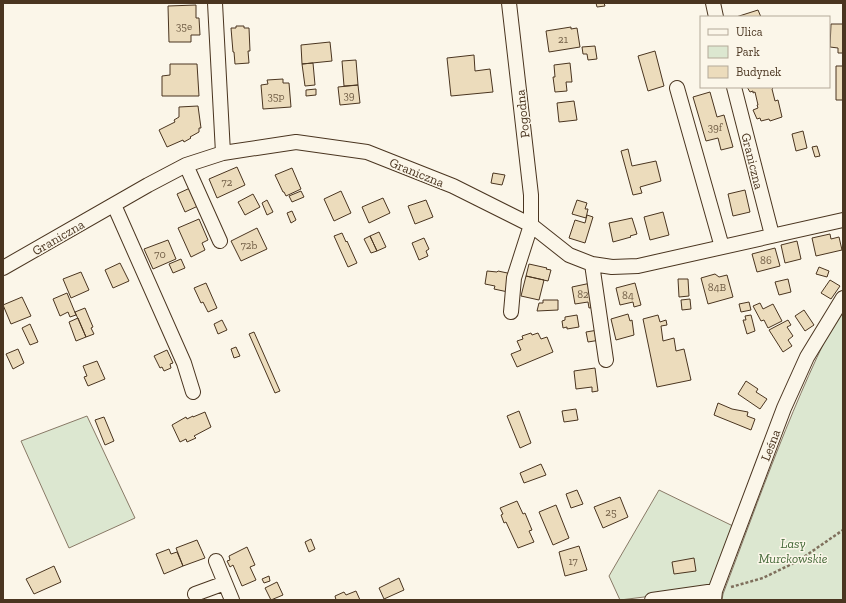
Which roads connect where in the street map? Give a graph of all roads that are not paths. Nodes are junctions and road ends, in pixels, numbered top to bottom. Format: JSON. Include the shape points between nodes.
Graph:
{"nodes":[{"id":1,"x":214,"y":3,"type":"edge"},
{"id":2,"x":509,"y":3,"type":"edge"},
{"id":3,"x":713,"y":3,"type":"edge"},
{"id":4,"x":716,"y":16,"type":"edge"},
{"id":5,"x":677,"y":88,"type":"dead end"},
{"id":6,"x":734,"y":88,"type":"edge"},
{"id":7,"x":222,"y":153,"type":"junction"},
{"id":8,"x":186,"y":165,"type":"junction"},
{"id":9,"x":114,"y":205,"type":"junction"},
{"id":10,"x":843,"y":220,"type":"edge"},
{"id":11,"x":531,"y":225,"type":"junction"},
{"id":12,"x":772,"y":235,"type":"junction"},
{"id":13,"x":220,"y":241,"type":"dead end"},
{"id":14,"x":722,"y":247,"type":"junction"},
{"id":15,"x":592,"y":264,"type":"junction"},
{"id":16,"x":3,"y":268,"type":"edge"},
{"id":17,"x":843,"y":298,"type":"edge"},
{"id":18,"x":511,"y":312,"type":"dead end"},
{"id":19,"x":606,"y":360,"type":"dead end"},
{"id":20,"x":193,"y":392,"type":"dead end"},
{"id":21,"x":216,"y":561,"type":"dead end"},
{"id":22,"x":225,"y":583,"type":"junction"},
{"id":23,"x":195,"y":594,"type":"dead end"},
{"id":24,"x":714,"y":596,"type":"edge"},
{"id":25,"x":232,"y":600,"type":"edge"},
{"id":26,"x":652,"y":600,"type":"edge"}],
"edges":[{"from":1,"to":7,"type":"street"},
{"from":2,"to":11,"type":"street","name":"Pogodna","via":[[531,196]]},
{"from":3,"to":4,"type":"street"},
{"from":5,"to":14,"type":"street"},
{"from":6,"to":12,"type":"street","name":"Graniczna"},
{"from":7,"to":8,"type":"street","name":"Graniczna"},
{"from":7,"to":11,"type":"street","name":"Graniczna","via":[[296,142],[367,152],[453,186]]},
{"from":8,"to":9,"type":"street","name":"Graniczna"},
{"from":8,"to":13,"type":"street"},
{"from":9,"to":16,"type":"street","name":"Graniczna"},
{"from":9,"to":20,"type":"street","via":[[184,363]]},
{"from":10,"to":12,"type":"street","name":"Graniczna"},
{"from":11,"to":15,"type":"street","name":"Graniczna","via":[[569,255]]},
{"from":11,"to":18,"type":"street","name":"Pogodna","via":[[514,278]]},
{"from":12,"to":14,"type":"street","name":"Graniczna"},
{"from":14,"to":15,"type":"street","name":"Graniczna","via":[[638,266],[612,268]]},
{"from":15,"to":19,"type":"street"},
{"from":17,"to":24,"type":"street","name":"Leśna","via":[[807,357],[784,408]]},
{"from":21,"to":22,"type":"street"},
{"from":22,"to":23,"type":"street"},
{"from":22,"to":25,"type":"street"},
{"from":24,"to":26,"type":"street"}]}
